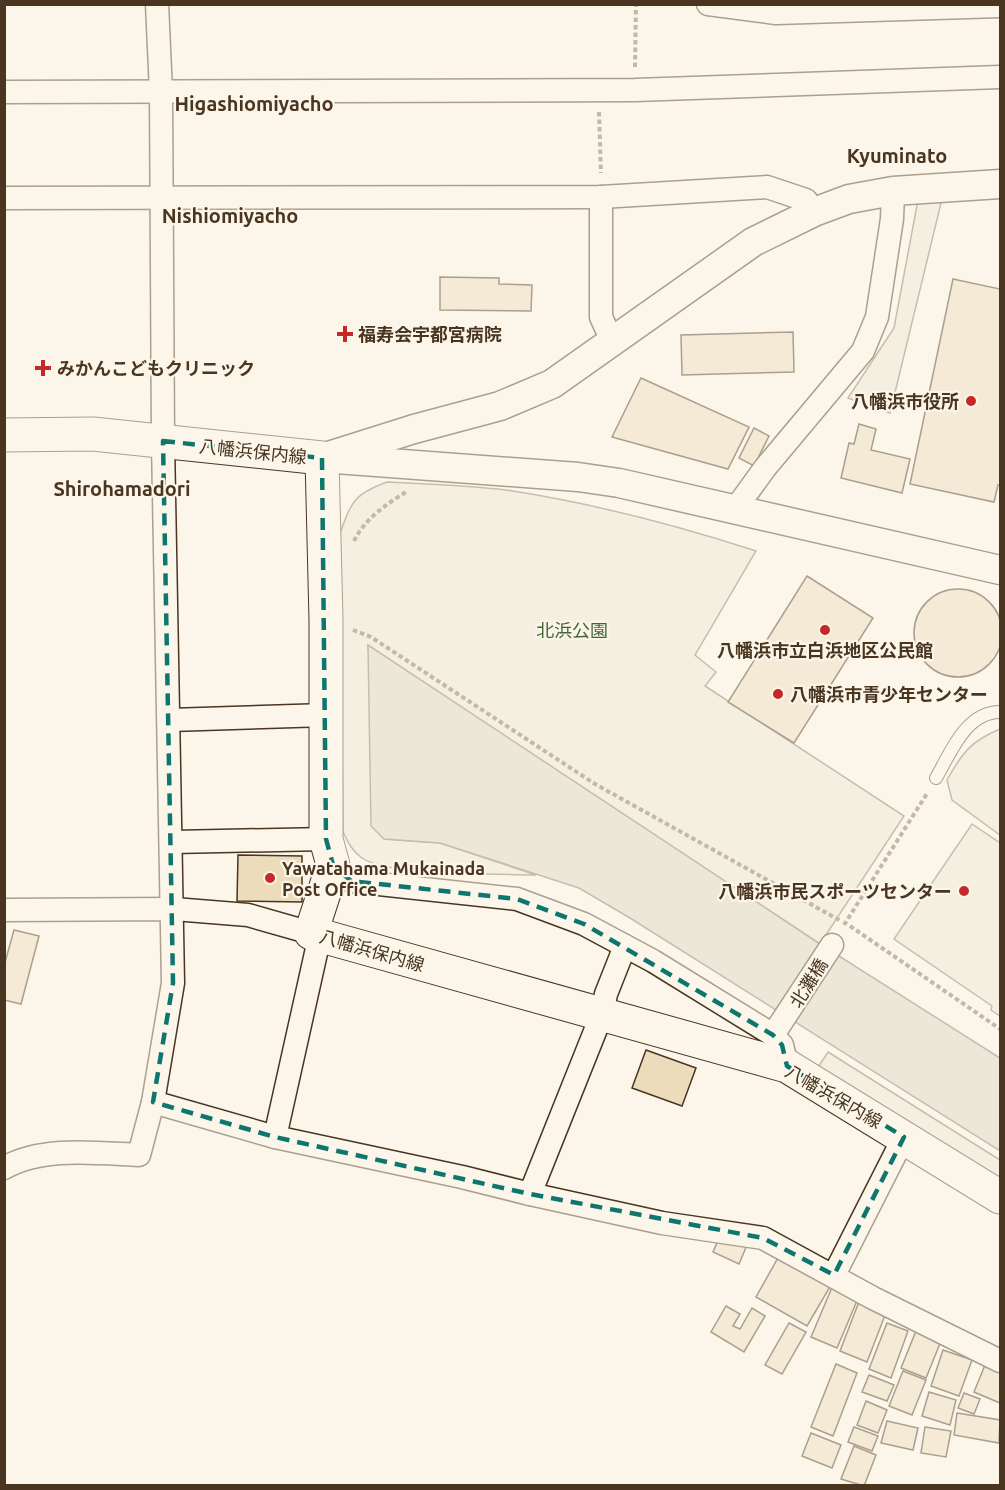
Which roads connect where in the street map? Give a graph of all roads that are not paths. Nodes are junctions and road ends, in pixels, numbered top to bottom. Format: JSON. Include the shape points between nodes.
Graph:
{"nodes":[{"id":1,"x":157,"y":4,"type":"edge"},
{"id":2,"x":708,"y":4,"type":"edge"},
{"id":3,"x":1000,"y":6,"type":"edge"},
{"id":4,"x":1000,"y":77,"type":"edge"},
{"id":5,"x":4,"y":92,"type":"edge"},
{"id":6,"x":161,"y":92,"type":"junction"},
{"id":7,"x":1000,"y":184,"type":"edge"},
{"id":8,"x":893,"y":191,"type":"junction"},
{"id":9,"x":601,"y":196,"type":"junction"},
{"id":10,"x":160,"y":197,"type":"junction"},
{"id":11,"x":4,"y":198,"type":"edge"},
{"id":12,"x":814,"y":212,"type":"junction"},
{"id":13,"x":612,"y":342,"type":"junction"},
{"id":14,"x":4,"y":435,"type":"edge"},
{"id":15,"x":163,"y":441,"type":"junction"},
{"id":16,"x":322,"y":458,"type":"junction"},
{"id":17,"x":736,"y":508,"type":"junction"},
{"id":18,"x":1000,"y":570,"type":"edge"},
{"id":19,"x":1000,"y":712,"type":"edge"},
{"id":20,"x":326,"y":715,"type":"junction"},
{"id":21,"x":170,"y":720,"type":"junction"},
{"id":22,"x":936,"y":778,"type":"road end"},
{"id":23,"x":172,"y":842,"type":"junction"},
{"id":24,"x":329,"y":852,"type":"junction"},
{"id":25,"x":174,"y":909,"type":"junction"},
{"id":26,"x":4,"y":910,"type":"edge"},
{"id":27,"x":315,"y":934,"type":"junction"},
{"id":28,"x":832,"y":945,"type":"road end"},
{"id":29,"x":625,"y":946,"type":"junction"},
{"id":30,"x":602,"y":1014,"type":"junction"},
{"id":31,"x":779,"y":1028,"type":"junction"},
{"id":32,"x":788,"y":1066,"type":"junction"},
{"id":33,"x":153,"y":1102,"type":"junction"},
{"id":34,"x":275,"y":1137,"type":"junction"},
{"id":35,"x":904,"y":1137,"type":"junction"},
{"id":36,"x":4,"y":1168,"type":"edge"},
{"id":37,"x":530,"y":1194,"type":"junction"},
{"id":38,"x":1000,"y":1197,"type":"edge"},
{"id":39,"x":834,"y":1275,"type":"junction"},
{"id":40,"x":1000,"y":1360,"type":"edge"}],
"edges":[{"from":1,"to":6,"type":"street"},
{"from":2,"to":3,"type":"street","via":[[776,13]]},
{"from":4,"to":6,"type":"street","via":[[635,90]]},
{"from":5,"to":6,"type":"street"},
{"from":6,"to":10,"type":"street"},
{"from":7,"to":8,"type":"street"},
{"from":8,"to":12,"type":"street","via":[[849,199]]},
{"from":8,"to":17,"type":"street","via":[[877,317],[863,351]]},
{"from":9,"to":10,"type":"street"},
{"from":9,"to":12,"type":"street","via":[[767,187],[806,200]]},
{"from":9,"to":13,"type":"street","via":[[602,317]]},
{"from":10,"to":11,"type":"street"},
{"from":10,"to":15,"type":"street"},
{"from":12,"to":13,"type":"street","via":[[753,242]]},
{"from":13,"to":16,"type":"street","via":[[552,384],[500,406]]},
{"from":14,"to":15,"type":"main road","name":"八幡浜保内線","via":[[93,434]]},
{"from":15,"to":16,"type":"main road","name":"八幡浜保内線"},
{"from":15,"to":21,"type":"street"},
{"from":16,"to":17,"type":"street","via":[[578,477]]},
{"from":16,"to":20,"type":"main road","name":"八幡浜保内線"},
{"from":17,"to":18,"type":"street"},
{"from":19,"to":22,"type":"lane","via":[[990,712],[973,721]]},
{"from":20,"to":21,"type":"street"},
{"from":20,"to":24,"type":"main road","name":"八幡浜保内線"},
{"from":21,"to":23,"type":"street"},
{"from":23,"to":24,"type":"street"},
{"from":23,"to":25,"type":"street"},
{"from":24,"to":27,"type":"main road","name":"八幡浜保内線"},
{"from":24,"to":29,"type":"street","via":[[351,881],[517,899],[584,924]]},
{"from":25,"to":26,"type":"street"},
{"from":25,"to":27,"type":"street","via":[[248,915]]},
{"from":25,"to":33,"type":"street","via":[[173,983]]},
{"from":27,"to":30,"type":"main road","name":"八幡浜保内線"},
{"from":27,"to":34,"type":"street"},
{"from":28,"to":31,"type":"street","name":"北灘橋"},
{"from":29,"to":30,"type":"street"},
{"from":29,"to":31,"type":"street"},
{"from":30,"to":32,"type":"main road","name":"八幡浜保内線"},
{"from":30,"to":37,"type":"street"},
{"from":31,"to":32,"type":"street"},
{"from":32,"to":35,"type":"main road","name":"八幡浜保内線"},
{"from":33,"to":34,"type":"street"},
{"from":33,"to":36,"type":"street","via":[[139,1155],[87,1153],[22,1158]]},
{"from":34,"to":37,"type":"street"},
{"from":35,"to":38,"type":"main road","name":"八幡浜保内線"},
{"from":35,"to":39,"type":"street"},
{"from":37,"to":39,"type":"street","via":[[662,1223],[763,1238]]},
{"from":39,"to":40,"type":"street"}]}
